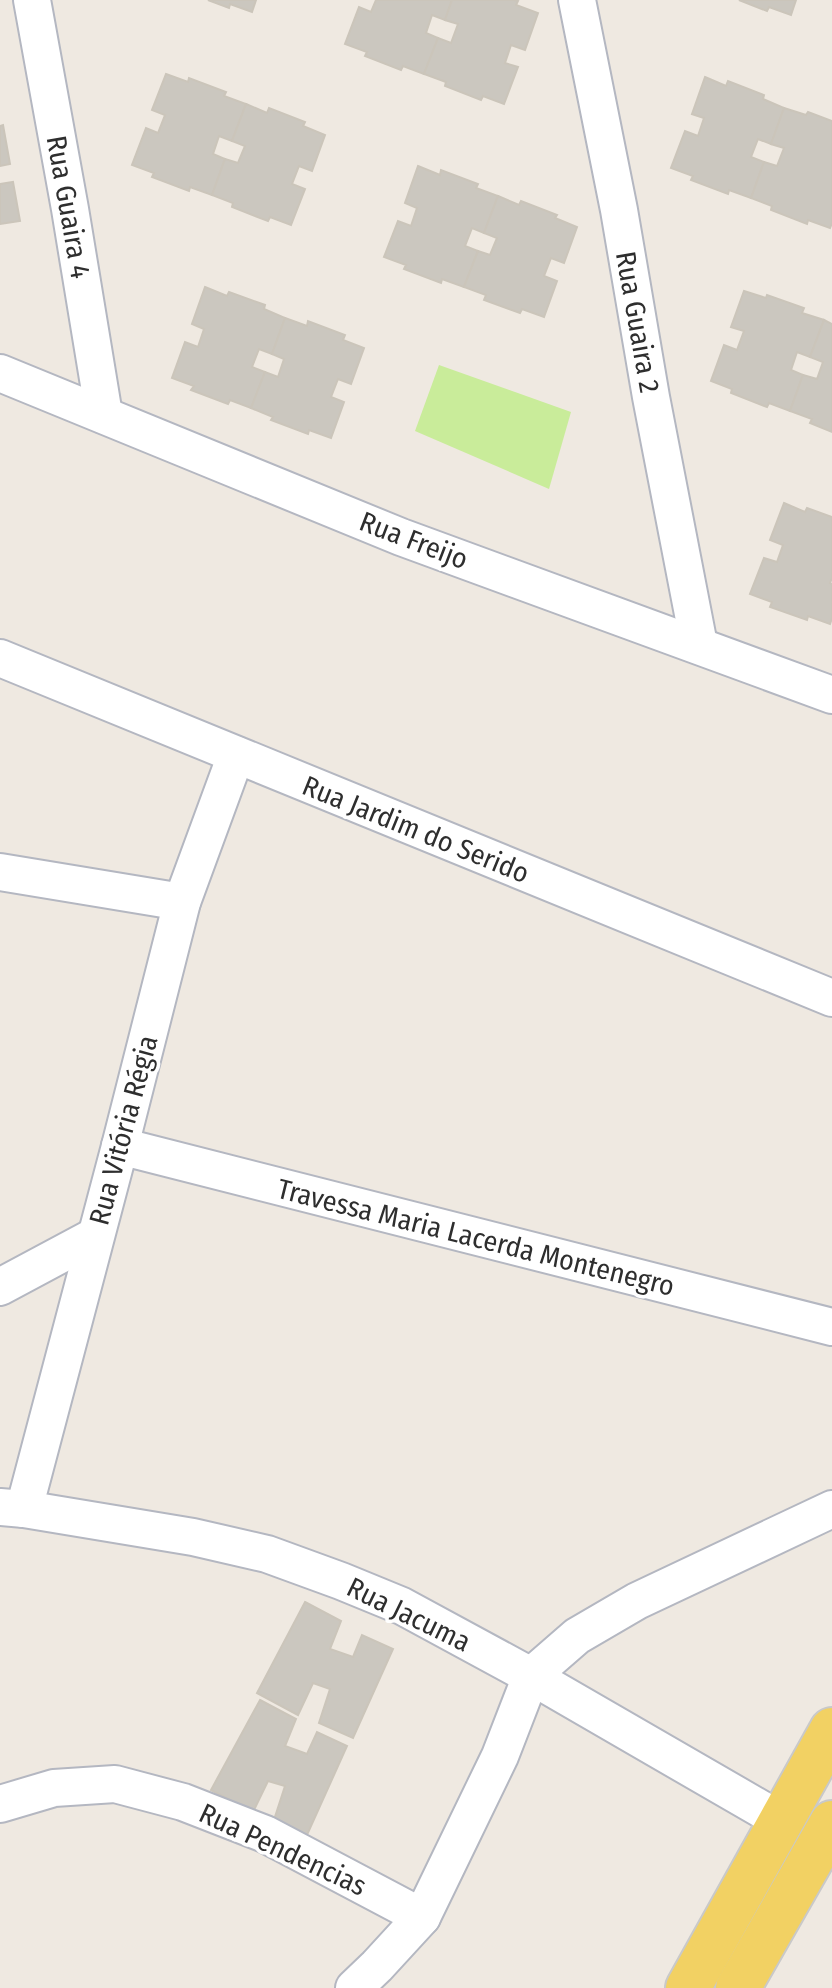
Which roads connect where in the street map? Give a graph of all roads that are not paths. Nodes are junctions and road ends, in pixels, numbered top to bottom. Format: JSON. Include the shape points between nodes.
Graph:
{"nodes":[{"id":1,"x":32,"y":0,"type":"edge"},
{"id":2,"x":577,"y":0,"type":"edge"},
{"id":3,"x":0,"y":373,"type":"edge"},
{"id":4,"x":104,"y":415,"type":"junction"},
{"id":5,"x":699,"y":645,"type":"junction"},
{"id":6,"x":0,"y":658,"type":"edge"},
{"id":7,"x":832,"y":695,"type":"edge"},
{"id":8,"x":236,"y":755,"type":"junction"},
{"id":9,"x":0,"y":872,"type":"edge"},
{"id":10,"x":182,"y":902,"type":"junction"},
{"id":11,"x":832,"y":998,"type":"edge"},
{"id":12,"x":120,"y":1146,"type":"junction"},
{"id":13,"x":95,"y":1236,"type":"junction"},
{"id":14,"x":0,"y":1287,"type":"edge"},
{"id":15,"x":832,"y":1327,"type":"edge"},
{"id":16,"x":12,"y":1508,"type":"edge"},
{"id":17,"x":832,"y":1509,"type":"edge"},
{"id":18,"x":531,"y":1676,"type":"junction"},
{"id":19,"x":832,"y":1730,"type":"edge"},
{"id":20,"x":0,"y":1804,"type":"edge"},
{"id":21,"x":780,"y":1820,"type":"junction"},
{"id":22,"x":830,"y":1828,"type":"edge"},
{"id":23,"x":422,"y":1917,"type":"junction"},
{"id":24,"x":354,"y":1988,"type":"edge"},
{"id":25,"x":688,"y":1988,"type":"edge"},
{"id":26,"x":738,"y":1988,"type":"edge"}],
"edges":[{"from":1,"to":4,"type":"street","name":"Rua Guaira 4"},
{"from":2,"to":5,"type":"street","name":"Rua Guaira 2"},
{"from":3,"to":4,"type":"street","name":"Rua Freijo"},
{"from":4,"to":5,"type":"street","name":"Rua Freijo","via":[[401,537]]},
{"from":5,"to":7,"type":"street","name":"Rua Freijo"},
{"from":6,"to":8,"type":"street","name":"Rua Jardim do Serido"},
{"from":8,"to":10,"type":"street","name":"Rua Vitória Régia"},
{"from":8,"to":11,"type":"street","name":"Rua Jardim do Serido"},
{"from":9,"to":10,"type":"street"},
{"from":10,"to":12,"type":"street","name":"Rua Vitória Régia"},
{"from":12,"to":13,"type":"street","name":"Rua Vitória Régia"},
{"from":12,"to":15,"type":"street","name":"Travessa Maria Lacerda Montenegro"},
{"from":13,"to":14,"type":"street"},
{"from":13,"to":16,"type":"street","name":"Rua Vitória Régia"},
{"from":16,"to":18,"type":"street","name":"Rua Jacuma","via":[[267,1554],[402,1606]]},
{"from":17,"to":18,"type":"street","via":[[637,1601],[577,1636]]},
{"from":18,"to":21,"type":"street","name":"Rua Jacuma"},
{"from":18,"to":23,"type":"street","via":[[500,1756]]},
{"from":19,"to":21,"type":"main road"},
{"from":20,"to":23,"type":"street","name":"Rua Pendencias","via":[[54,1788],[115,1784],[183,1802],[265,1834]]},
{"from":21,"to":25,"type":"main road"},
{"from":22,"to":26,"type":"main road"},
{"from":23,"to":24,"type":"street"}]}
